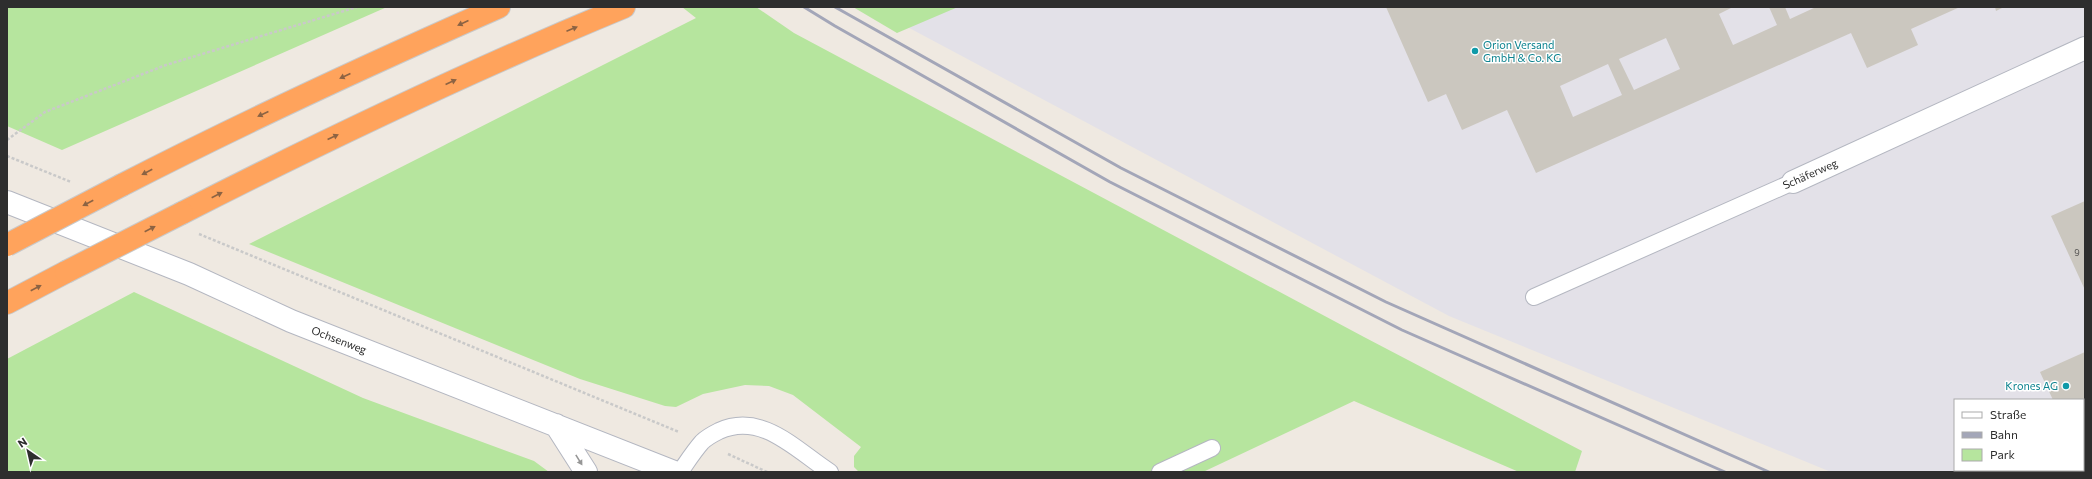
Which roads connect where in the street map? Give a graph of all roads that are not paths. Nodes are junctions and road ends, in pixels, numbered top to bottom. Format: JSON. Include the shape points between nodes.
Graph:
{"nodes":[{"id":1,"x":499,"y":7,"type":"edge"},
{"id":2,"x":624,"y":7,"type":"edge"},
{"id":3,"x":2085,"y":48,"type":"edge"},
{"id":4,"x":1794,"y":182,"type":"joint"},
{"id":5,"x":7,"y":202,"type":"edge"},
{"id":6,"x":7,"y":245,"type":"edge"},
{"id":7,"x":1534,"y":297,"type":"dead end"},
{"id":8,"x":7,"y":303,"type":"edge"},
{"id":9,"x":556,"y":425,"type":"junction"},
{"id":10,"x":1212,"y":448,"type":"dead end"},
{"id":11,"x":586,"y":472,"type":"edge"},
{"id":12,"x":674,"y":472,"type":"edge"},
{"id":13,"x":680,"y":472,"type":"edge"},
{"id":14,"x":830,"y":472,"type":"edge"},
{"id":15,"x":1160,"y":472,"type":"edge"}],
"edges":[{"from":1,"to":6,"type":"highway","one_way":true,"bridge":true,"via":[[383,58],[203,143]]},
{"from":8,"to":2,"type":"highway","one_way":true,"bridge":true,"via":[[66,272],[187,222],[327,139]]},
{"from":3,"to":4,"type":"main road","name":"Schäferweg"},
{"from":4,"to":7,"type":"lane","name":"Schäferweg"},
{"from":5,"to":9,"type":"main road","name":"Ochsenweg","via":[[189,274],[291,321]]},
{"from":9,"to":11,"type":"main road","one_way":true},
{"from":9,"to":12,"type":"main road","name":"Ochsenweg"},
{"from":10,"to":15,"type":"lane"},
{"from":13,"to":14,"type":"lane","via":[[702,442],[712,434],[729,426],[752,425],[779,435]]}]}
